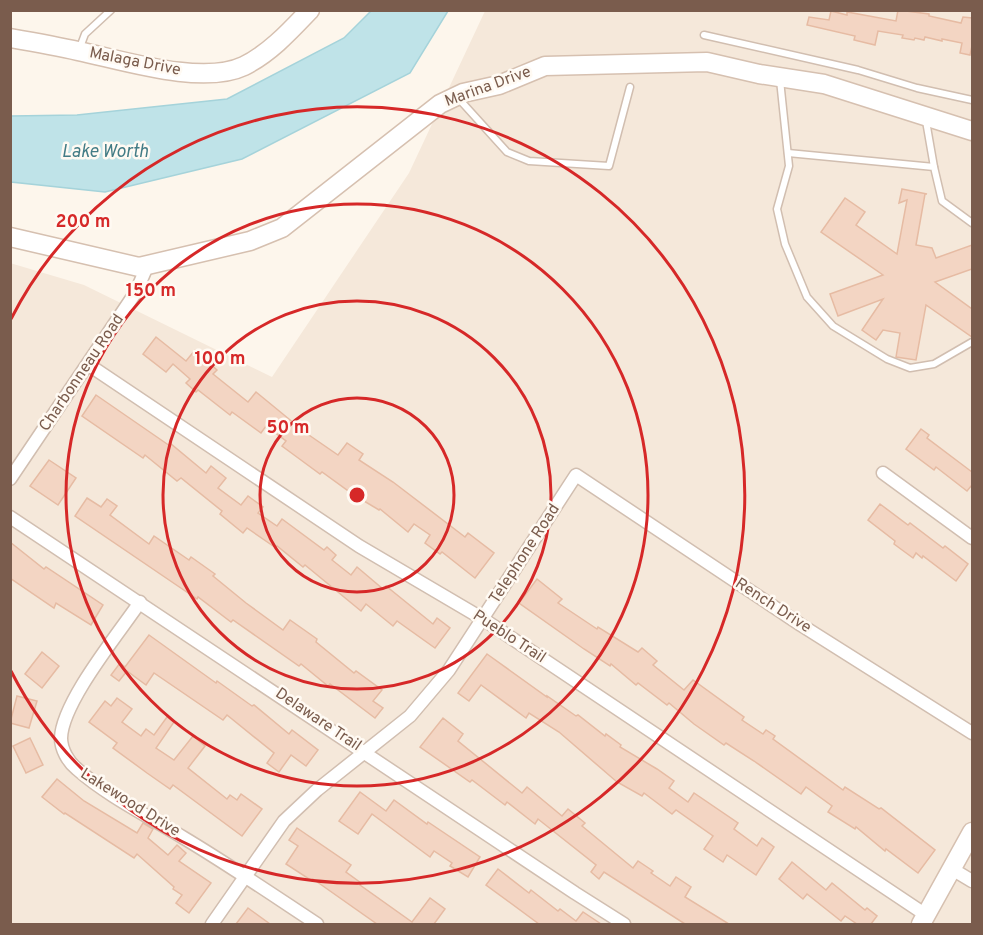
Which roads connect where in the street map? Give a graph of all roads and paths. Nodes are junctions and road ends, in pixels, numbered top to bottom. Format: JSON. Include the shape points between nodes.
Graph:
{"nodes":[{"id":1,"x":111,"y":10,"type":"edge"},
{"id":2,"x":310,"y":10,"type":"edge"},
{"id":3,"x":704,"y":35,"type":"dead end"},
{"id":4,"x":10,"y":38,"type":"edge"},
{"id":5,"x":79,"y":51,"type":"junction"},
{"id":6,"x":780,"y":77,"type":"junction"},
{"id":7,"x":630,"y":87,"type":"dead end"},
{"id":8,"x":457,"y":96,"type":"junction"},
{"id":9,"x":972,"y":100,"type":"edge"},
{"id":10,"x":925,"y":116,"type":"junction"},
{"id":11,"x":972,"y":131,"type":"edge"},
{"id":12,"x":788,"y":153,"type":"junction"},
{"id":13,"x":934,"y":167,"type":"junction"},
{"id":14,"x":972,"y":223,"type":"edge"},
{"id":15,"x":10,"y":237,"type":"edge"},
{"id":16,"x":148,"y":264,"type":"junction"},
{"id":17,"x":972,"y":342,"type":"edge"},
{"id":18,"x":89,"y":365,"type":"junction"},
{"id":19,"x":883,"y":473,"type":"dead end"},
{"id":20,"x":576,"y":475,"type":"joint"},
{"id":21,"x":10,"y":479,"type":"edge"},
{"id":22,"x":10,"y":517,"type":"edge"},
{"id":23,"x":972,"y":538,"type":"edge"},
{"id":24,"x":140,"y":602,"type":"junction"},
{"id":25,"x":483,"y":619,"type":"junction"},
{"id":26,"x":972,"y":733,"type":"edge"},
{"id":27,"x":364,"y":751,"type":"junction"},
{"id":28,"x":972,"y":832,"type":"edge"},
{"id":29,"x":952,"y":869,"type":"junction"},
{"id":30,"x":246,"y":877,"type":"junction"},
{"id":31,"x":972,"y":881,"type":"edge"},
{"id":32,"x":924,"y":920,"type":"edge"},
{"id":33,"x":212,"y":924,"type":"edge"},
{"id":34,"x":317,"y":924,"type":"edge"},
{"id":35,"x":624,"y":924,"type":"edge"}],
"edges":[{"from":1,"to":5,"type":"lane","via":[[85,34]]},
{"from":2,"to":5,"type":"street","name":"Malaga Drive","via":[[278,44],[243,67],[224,71],[166,70]]},
{"from":3,"to":9,"type":"lane"},
{"from":4,"to":5,"type":"street","name":"Malaga Drive"},
{"from":6,"to":8,"type":"street","name":"Marina Drive","via":[[707,62],[545,66],[500,85]]},
{"from":6,"to":10,"type":"street","name":"Marina Drive","via":[[824,84]]},
{"from":6,"to":12,"type":"lane"},
{"from":7,"to":8,"type":"lane","via":[[609,166],[529,161],[507,152]]},
{"from":8,"to":16,"type":"street","name":"Marina Drive","via":[[440,104],[282,228],[250,241]]},
{"from":10,"to":11,"type":"street","name":"Marina Drive"},
{"from":10,"to":13,"type":"lane"},
{"from":12,"to":13,"type":"lane"},
{"from":12,"to":17,"type":"lane","via":[[789,166],[777,209],[785,244],[807,297],[833,326],[887,359],[910,368],[934,363]]},
{"from":13,"to":14,"type":"lane","via":[[942,201]]},
{"from":15,"to":16,"type":"street","name":"Marina Drive","via":[[139,267]]},
{"from":16,"to":18,"type":"street","name":"Charbonneau Road","via":[[136,292]]},
{"from":18,"to":21,"type":"street","name":"Charbonneau Road"},
{"from":18,"to":25,"type":"street","name":"Pueblo Trail","via":[[359,546]]},
{"from":19,"to":23,"type":"street"},
{"from":20,"to":25,"type":"street","name":"Telephone Road"},
{"from":20,"to":26,"type":"street","name":"Rench Drive"},
{"from":22,"to":24,"type":"street","name":"Delaware Trail"},
{"from":24,"to":27,"type":"street","name":"Delaware Trail"},
{"from":24,"to":30,"type":"street","name":"Lakewood Drive","via":[[75,696],[62,729],[66,757],[76,769],[115,795]]},
{"from":25,"to":27,"type":"street","name":"Telephone Road","via":[[429,696]]},
{"from":25,"to":32,"type":"street","name":"Pueblo Trail"},
{"from":27,"to":30,"type":"street","name":"Telephone Road","via":[[284,821]]},
{"from":27,"to":35,"type":"street","name":"Delaware Trail"},
{"from":28,"to":29,"type":"street"},
{"from":29,"to":31,"type":"street"},
{"from":29,"to":32,"type":"street"},
{"from":30,"to":33,"type":"street","name":"Telephone Road"},
{"from":30,"to":34,"type":"street","name":"Lakewood Drive"}]}
